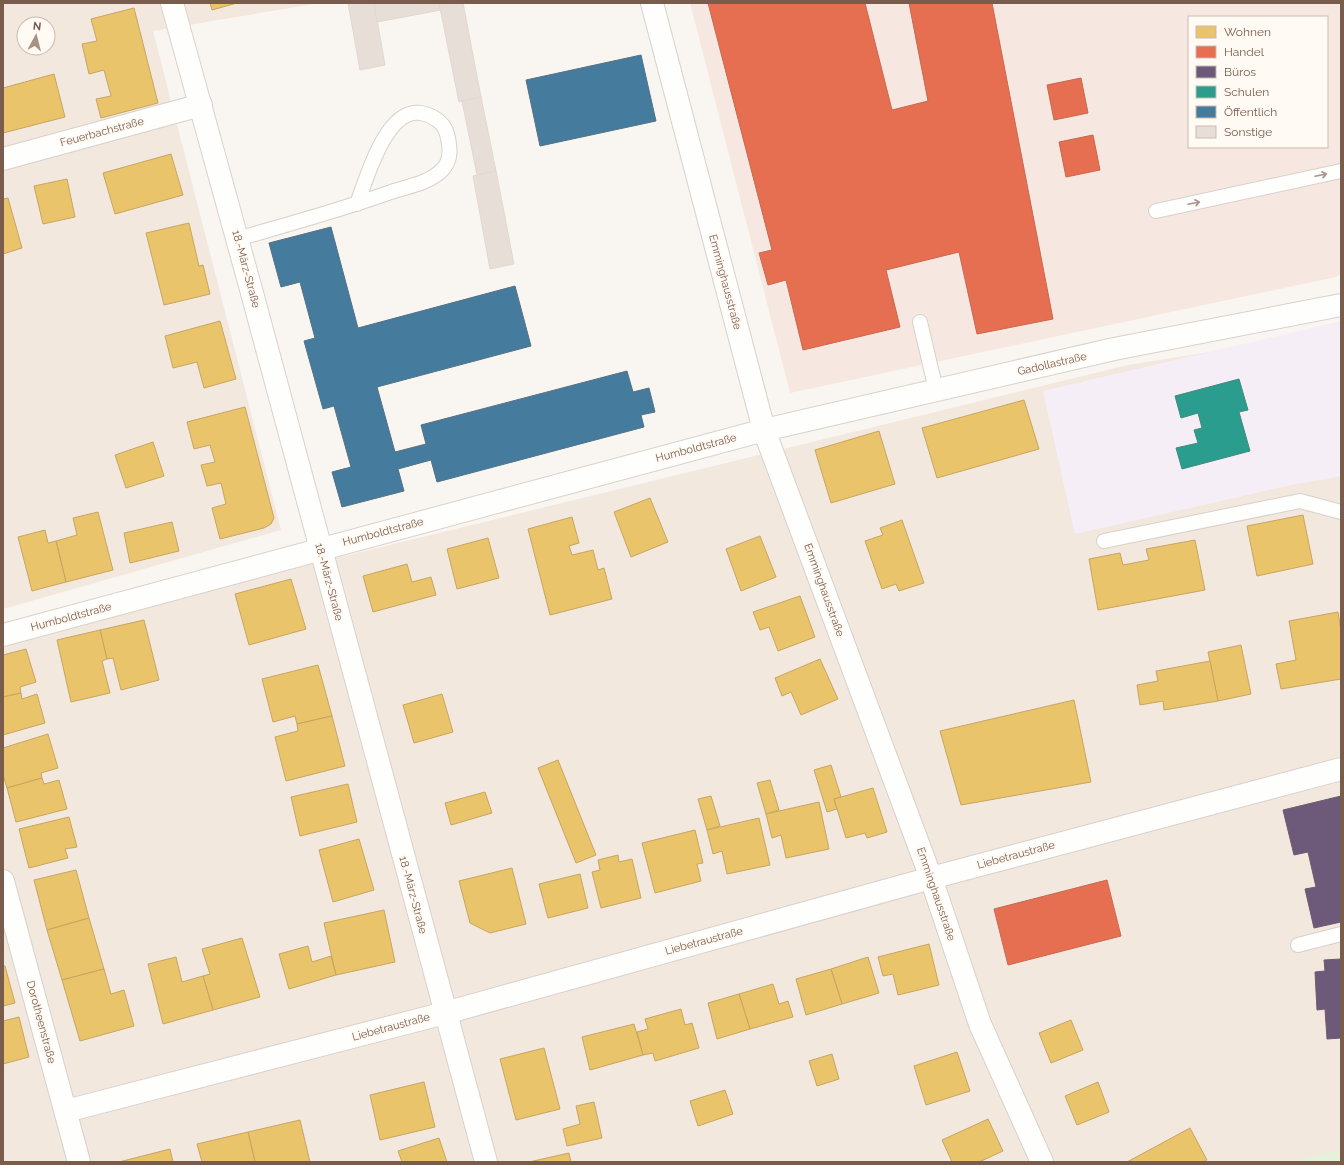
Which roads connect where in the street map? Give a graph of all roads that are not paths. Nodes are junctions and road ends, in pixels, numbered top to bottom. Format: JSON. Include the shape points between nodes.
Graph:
{"nodes":[{"id":1,"x":172,"y":3,"type":"edge"},
{"id":2,"x":652,"y":3,"type":"edge"},
{"id":3,"x":201,"y":105,"type":"junction"},
{"id":4,"x":3,"y":159,"type":"edge"},
{"id":5,"x":1341,"y":171,"type":"edge"},
{"id":6,"x":357,"y":204,"type":"junction"},
{"id":7,"x":1156,"y":211,"type":"dead end"},
{"id":8,"x":237,"y":239,"type":"junction"},
{"id":9,"x":1341,"y":305,"type":"edge"},
{"id":10,"x":920,"y":322,"type":"dead end"},
{"id":11,"x":936,"y":390,"type":"junction"},
{"id":12,"x":764,"y":430,"type":"junction"},
{"id":13,"x":1341,"y":512,"type":"edge"},
{"id":14,"x":1104,"y":541,"type":"dead end"},
{"id":15,"x":321,"y":549,"type":"junction"},
{"id":16,"x":3,"y":635,"type":"edge"},
{"id":17,"x":1341,"y":769,"type":"edge"},
{"id":18,"x":932,"y":878,"type":"junction"},
{"id":19,"x":3,"y":882,"type":"edge"},
{"id":20,"x":1341,"y":934,"type":"edge"},
{"id":21,"x":1298,"y":945,"type":"dead end"},
{"id":22,"x":445,"y":1013,"type":"junction"},
{"id":23,"x":66,"y":1111,"type":"junction"},
{"id":24,"x":79,"y":1162,"type":"edge"},
{"id":25,"x":486,"y":1162,"type":"edge"},
{"id":26,"x":1042,"y":1162,"type":"edge"}],
"edges":[{"from":1,"to":3,"type":"street","name":"18.-März-Straße"},
{"from":2,"to":12,"type":"street","name":"Emminghausstraße"},
{"from":3,"to":4,"type":"street","name":"Feuerbachstraße"},
{"from":3,"to":8,"type":"street","name":"18.-März-Straße"},
{"from":7,"to":5,"type":"lane","one_way":true},
{"from":6,"to":6,"type":"lane","via":[[429,180],[444,168],[451,150],[446,130],[435,117],[419,112],[404,116],[392,127],[381,142]]},
{"from":6,"to":8,"type":"lane"},
{"from":8,"to":15,"type":"street","name":"18.-März-Straße"},
{"from":9,"to":11,"type":"street","name":"Gadollastraße","via":[[1114,350]]},
{"from":10,"to":11,"type":"lane"},
{"from":11,"to":12,"type":"street","name":"Gadollastraße"},
{"from":12,"to":15,"type":"street","name":"Humboldtstraße"},
{"from":12,"to":18,"type":"street","name":"Emminghausstraße"},
{"from":13,"to":14,"type":"lane","via":[[1300,501]]},
{"from":15,"to":16,"type":"street","name":"Humboldtstraße"},
{"from":15,"to":22,"type":"street","name":"18.-März-Straße"},
{"from":17,"to":18,"type":"street","name":"Liebetraustraße"},
{"from":18,"to":22,"type":"street","name":"Liebetraustraße"},
{"from":18,"to":26,"type":"street","name":"Emminghausstraße","via":[[980,1024]]},
{"from":19,"to":23,"type":"street","name":"Dorotheenstraße"},
{"from":20,"to":21,"type":"lane"},
{"from":22,"to":23,"type":"street","name":"Liebetraustraße"},
{"from":22,"to":25,"type":"street","name":"18.-März-Straße"},
{"from":23,"to":24,"type":"street","name":"Dorotheenstraße"}]}
